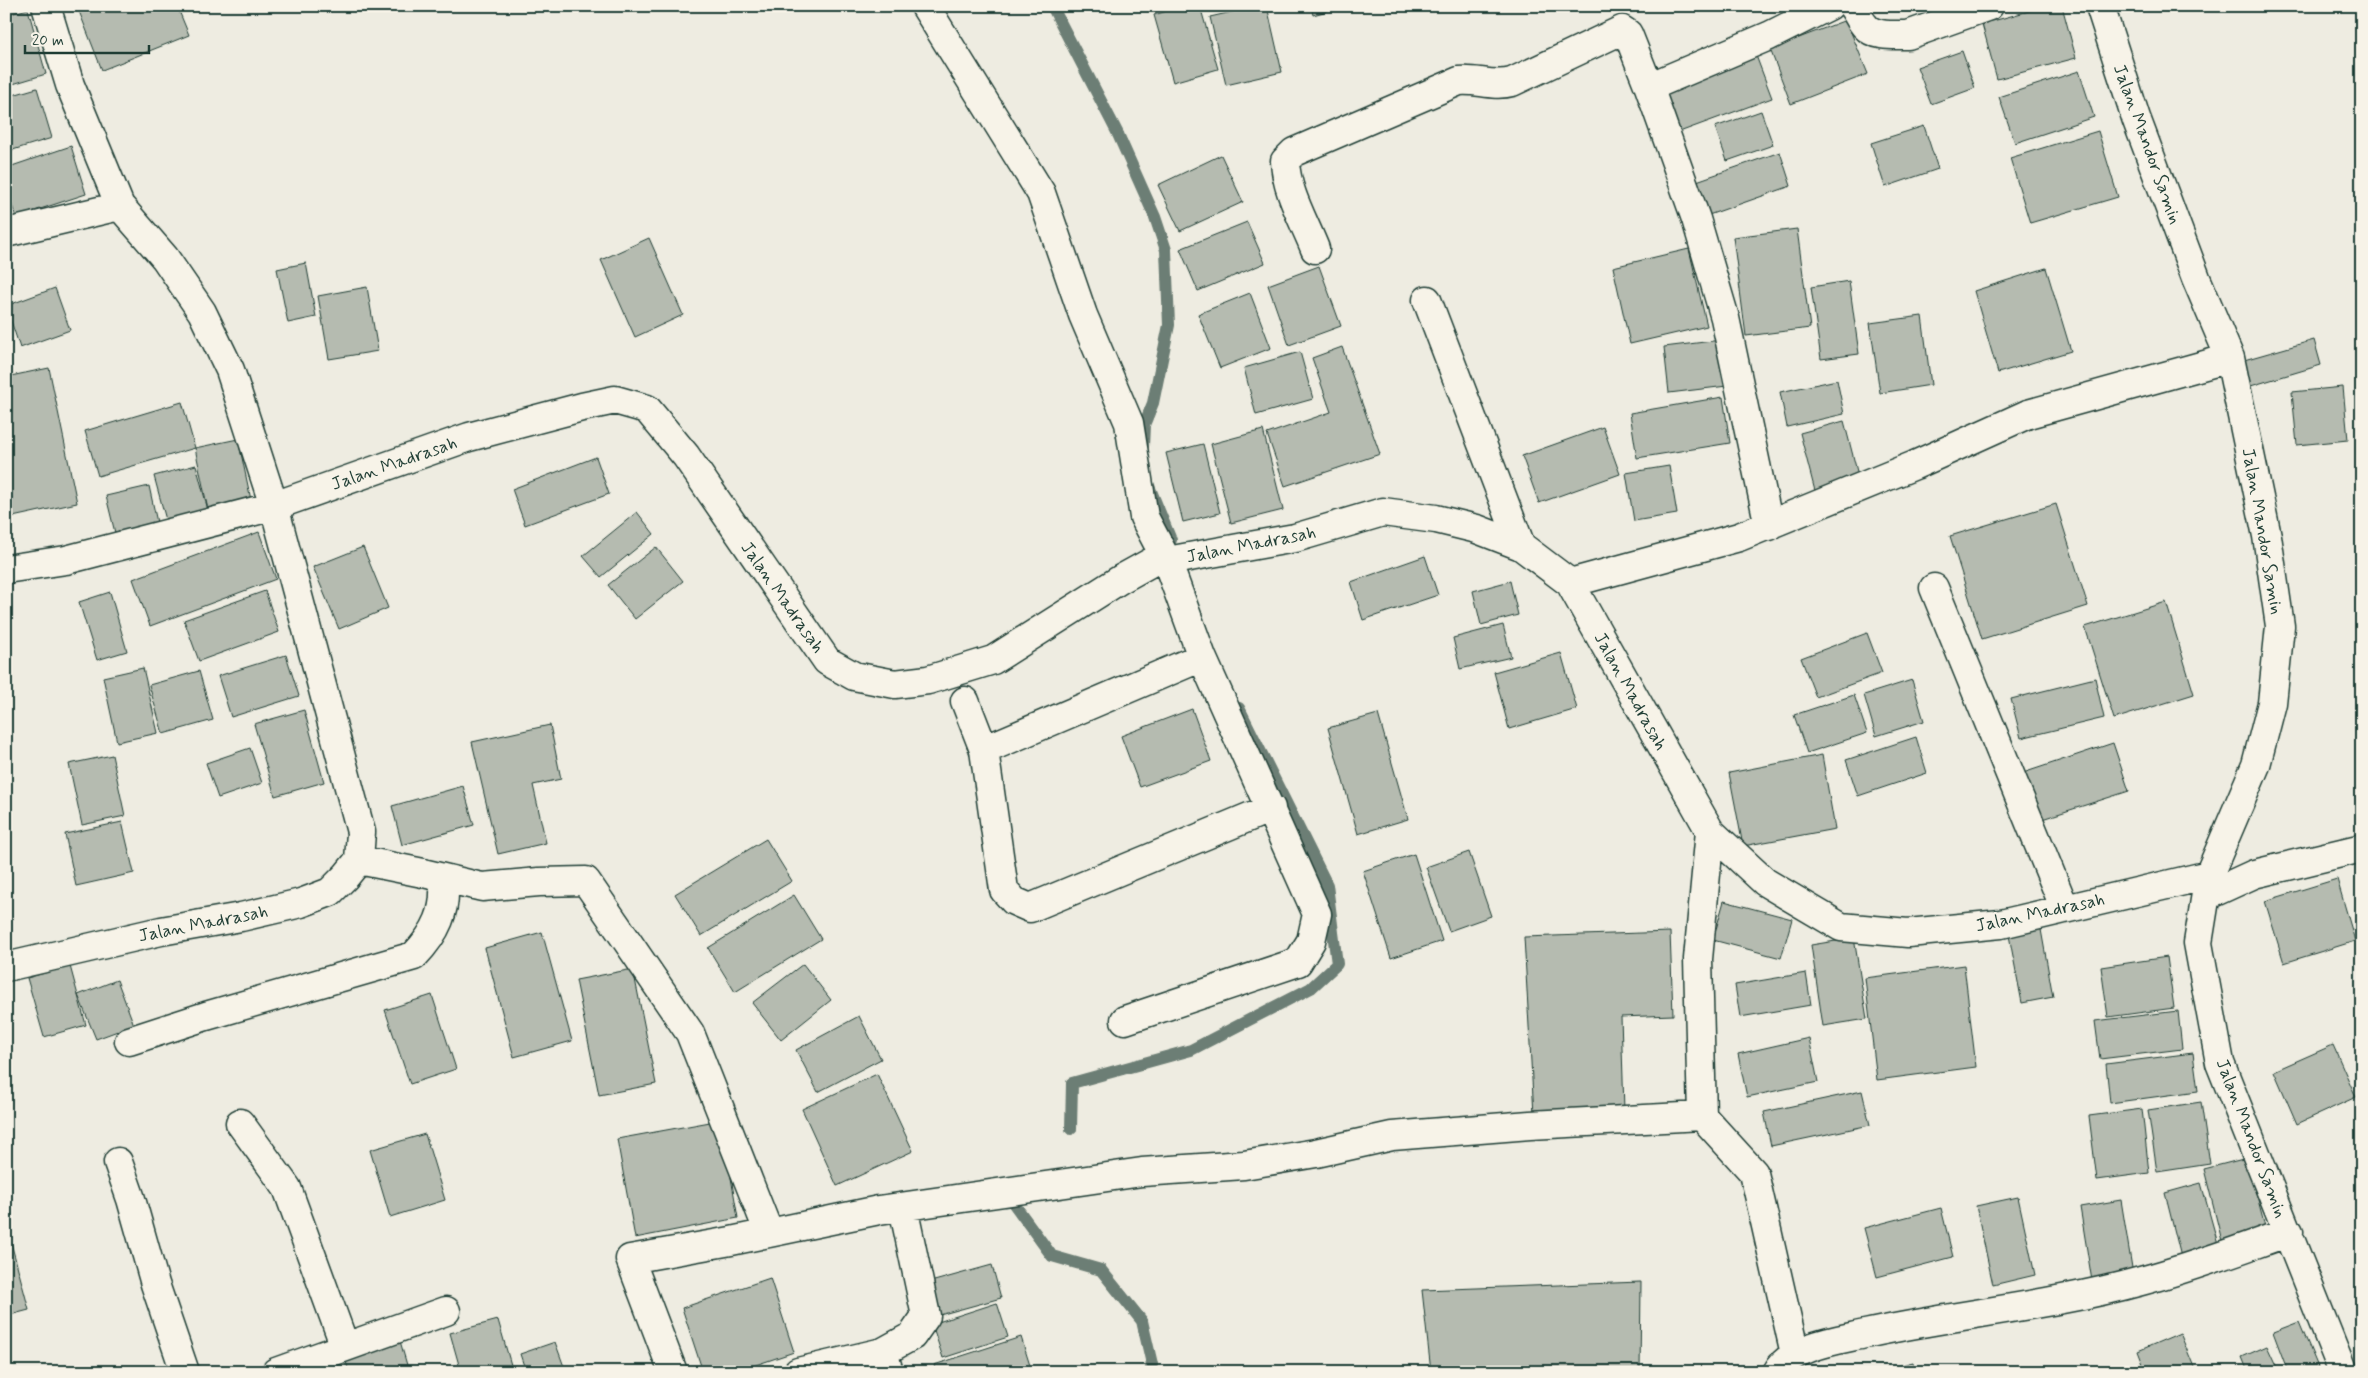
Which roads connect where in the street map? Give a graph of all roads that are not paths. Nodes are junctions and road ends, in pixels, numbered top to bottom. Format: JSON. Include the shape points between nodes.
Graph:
{"nodes":[{"id":1,"x":46,"y":6,"type":"edge"},
{"id":2,"x":925,"y":6,"type":"edge"},
{"id":3,"x":1829,"y":6,"type":"edge"},
{"id":4,"x":1852,"y":6,"type":"edge"},
{"id":5,"x":2100,"y":6,"type":"edge"},
{"id":6,"x":1976,"y":9,"type":"edge"},
{"id":7,"x":1649,"y":87,"type":"junction"},
{"id":8,"x":120,"y":206,"type":"junction"},
{"id":9,"x":6,"y":233,"type":"edge"},
{"id":10,"x":1315,"y":249,"type":"dead end"},
{"id":11,"x":1426,"y":300,"type":"dead end"},
{"id":12,"x":2230,"y":358,"type":"junction"},
{"id":13,"x":274,"y":506,"type":"junction"},
{"id":14,"x":1769,"y":526,"type":"junction"},
{"id":15,"x":1521,"y":546,"type":"junction"},
{"id":16,"x":1167,"y":561,"type":"junction"},
{"id":17,"x":6,"y":569,"type":"edge"},
{"id":18,"x":1570,"y":583,"type":"junction"},
{"id":19,"x":1934,"y":588,"type":"dead end"},
{"id":20,"x":1202,"y":657,"type":"junction"},
{"id":21,"x":965,"y":701,"type":"dead end"},
{"id":22,"x":984,"y":750,"type":"junction"},
{"id":23,"x":1271,"y":808,"type":"junction"},
{"id":24,"x":1710,"y":831,"type":"junction"},
{"id":25,"x":2362,"y":848,"type":"edge"},
{"id":26,"x":359,"y":860,"type":"junction"},
{"id":27,"x":444,"y":878,"type":"junction"},
{"id":28,"x":2207,"y":885,"type":"junction"},
{"id":29,"x":2065,"y":909,"type":"junction"},
{"id":30,"x":6,"y":967,"type":"edge"},
{"id":31,"x":1124,"y":1020,"type":"dead end"},
{"id":32,"x":129,"y":1042,"type":"dead end"},
{"id":33,"x":1702,"y":1116,"type":"junction"},
{"id":34,"x":240,"y":1123,"type":"dead end"},
{"id":35,"x":118,"y":1162,"type":"dead end"},
{"id":36,"x":903,"y":1207,"type":"junction"},
{"id":37,"x":768,"y":1232,"type":"junction"},
{"id":38,"x":2289,"y":1232,"type":"junction"},
{"id":39,"x":446,"y":1311,"type":"dead end"},
{"id":40,"x":345,"y":1347,"type":"junction"},
{"id":41,"x":886,"y":1362,"type":"edge"},
{"id":42,"x":1786,"y":1363,"type":"edge"},
{"id":43,"x":185,"y":1372,"type":"edge"},
{"id":44,"x":276,"y":1372,"type":"edge"},
{"id":45,"x":673,"y":1372,"type":"edge"},
{"id":46,"x":798,"y":1372,"type":"edge"},
{"id":47,"x":2343,"y":1372,"type":"edge"}],
"edges":[{"from":1,"to":8,"type":"street","via":[[70,85]]},
{"from":2,"to":16,"type":"street","via":[[1041,193],[1083,315],[1128,423],[1144,517]]},
{"from":3,"to":7,"type":"street","via":[[1769,36]]},
{"from":4,"to":6,"type":"street","via":[[1865,26],[1873,32],[1888,35],[1908,35]]},
{"from":5,"to":12,"type":"street","name":"Jalan Mandor Samin","via":[[2136,118]]},
{"from":7,"to":10,"type":"street","via":[[1628,34],[1622,30],[1512,82],[1501,85],[1459,80],[1294,152],[1286,161],[1286,171]]},
{"from":7,"to":14,"type":"street","via":[[1696,219],[1725,318]]},
{"from":8,"to":9,"type":"street"},
{"from":8,"to":13,"type":"street","via":[[165,258],[202,312],[230,370]]},
{"from":11,"to":15,"type":"street"},
{"from":12,"to":14,"type":"street","via":[[2028,414]]},
{"from":12,"to":28,"type":"street","name":"Jalan Mandor Samin","via":[[2267,536],[2280,626],[2272,703],[2256,765]]},
{"from":13,"to":16,"type":"street","name":"Jalan Madrasah","via":[[469,437],[582,407],[615,400],[647,409],[686,456],[828,661],[854,676],[895,684],[928,680],[992,660],[1121,579],[1157,559]]},
{"from":13,"to":17,"type":"street","name":"Jalan Madrasah","via":[[66,560]]},
{"from":13,"to":26,"type":"street","via":[[361,832]]},
{"from":14,"to":18,"type":"street","via":[[1740,537]]},
{"from":15,"to":16,"type":"street","name":"Jalan Madrasah","via":[[1477,529],[1436,519],[1383,512],[1295,538]]},
{"from":15,"to":18,"type":"street","name":"Jalan Madrasah"},
{"from":16,"to":20,"type":"street"},
{"from":18,"to":24,"type":"street","name":"Jalan Madrasah"},
{"from":19,"to":29,"type":"street"},
{"from":20,"to":22,"type":"street"},
{"from":20,"to":23,"type":"street"},
{"from":21,"to":22,"type":"street"},
{"from":22,"to":23,"type":"street","via":[[1004,890],[1014,901],[1030,908]]},
{"from":23,"to":31,"type":"street","via":[[1318,914],[1310,940],[1298,962]]},
{"from":24,"to":29,"type":"street","name":"Jalan Madrasah","via":[[1765,882],[1841,927],[1908,933],[2000,924]]},
{"from":24,"to":33,"type":"street","via":[[1698,959]]},
{"from":25,"to":28,"type":"street","name":"Jalan Madrasah"},
{"from":26,"to":27,"type":"street"},
{"from":26,"to":30,"type":"street","name":"Jalan Madrasah","via":[[330,892],[300,903]]},
{"from":27,"to":32,"type":"street","via":[[441,920],[414,956],[206,1016]]},
{"from":27,"to":37,"type":"street","via":[[482,887],[586,881],[690,1033]]},
{"from":28,"to":29,"type":"street","name":"Jalan Madrasah"},
{"from":28,"to":38,"type":"street","name":"Jalan Mandor Samin","via":[[2198,943],[2220,1063]]},
{"from":33,"to":36,"type":"street","via":[[1392,1136],[1244,1165],[1142,1172]]},
{"from":33,"to":42,"type":"street","via":[[1754,1174]]},
{"from":34,"to":40,"type":"street","via":[[287,1188]]},
{"from":35,"to":43,"type":"street"},
{"from":36,"to":37,"type":"street"},
{"from":36,"to":41,"type":"street","via":[[926,1316],[912,1336]]},
{"from":37,"to":45,"type":"street","via":[[630,1259]]},
{"from":38,"to":42,"type":"street","via":[[2141,1281],[1988,1314],[1824,1343]]},
{"from":38,"to":47,"type":"street","name":"Jalan Mandor Samin"},
{"from":39,"to":40,"type":"street"},
{"from":40,"to":44,"type":"street"},
{"from":41,"to":46,"type":"street"}]}
